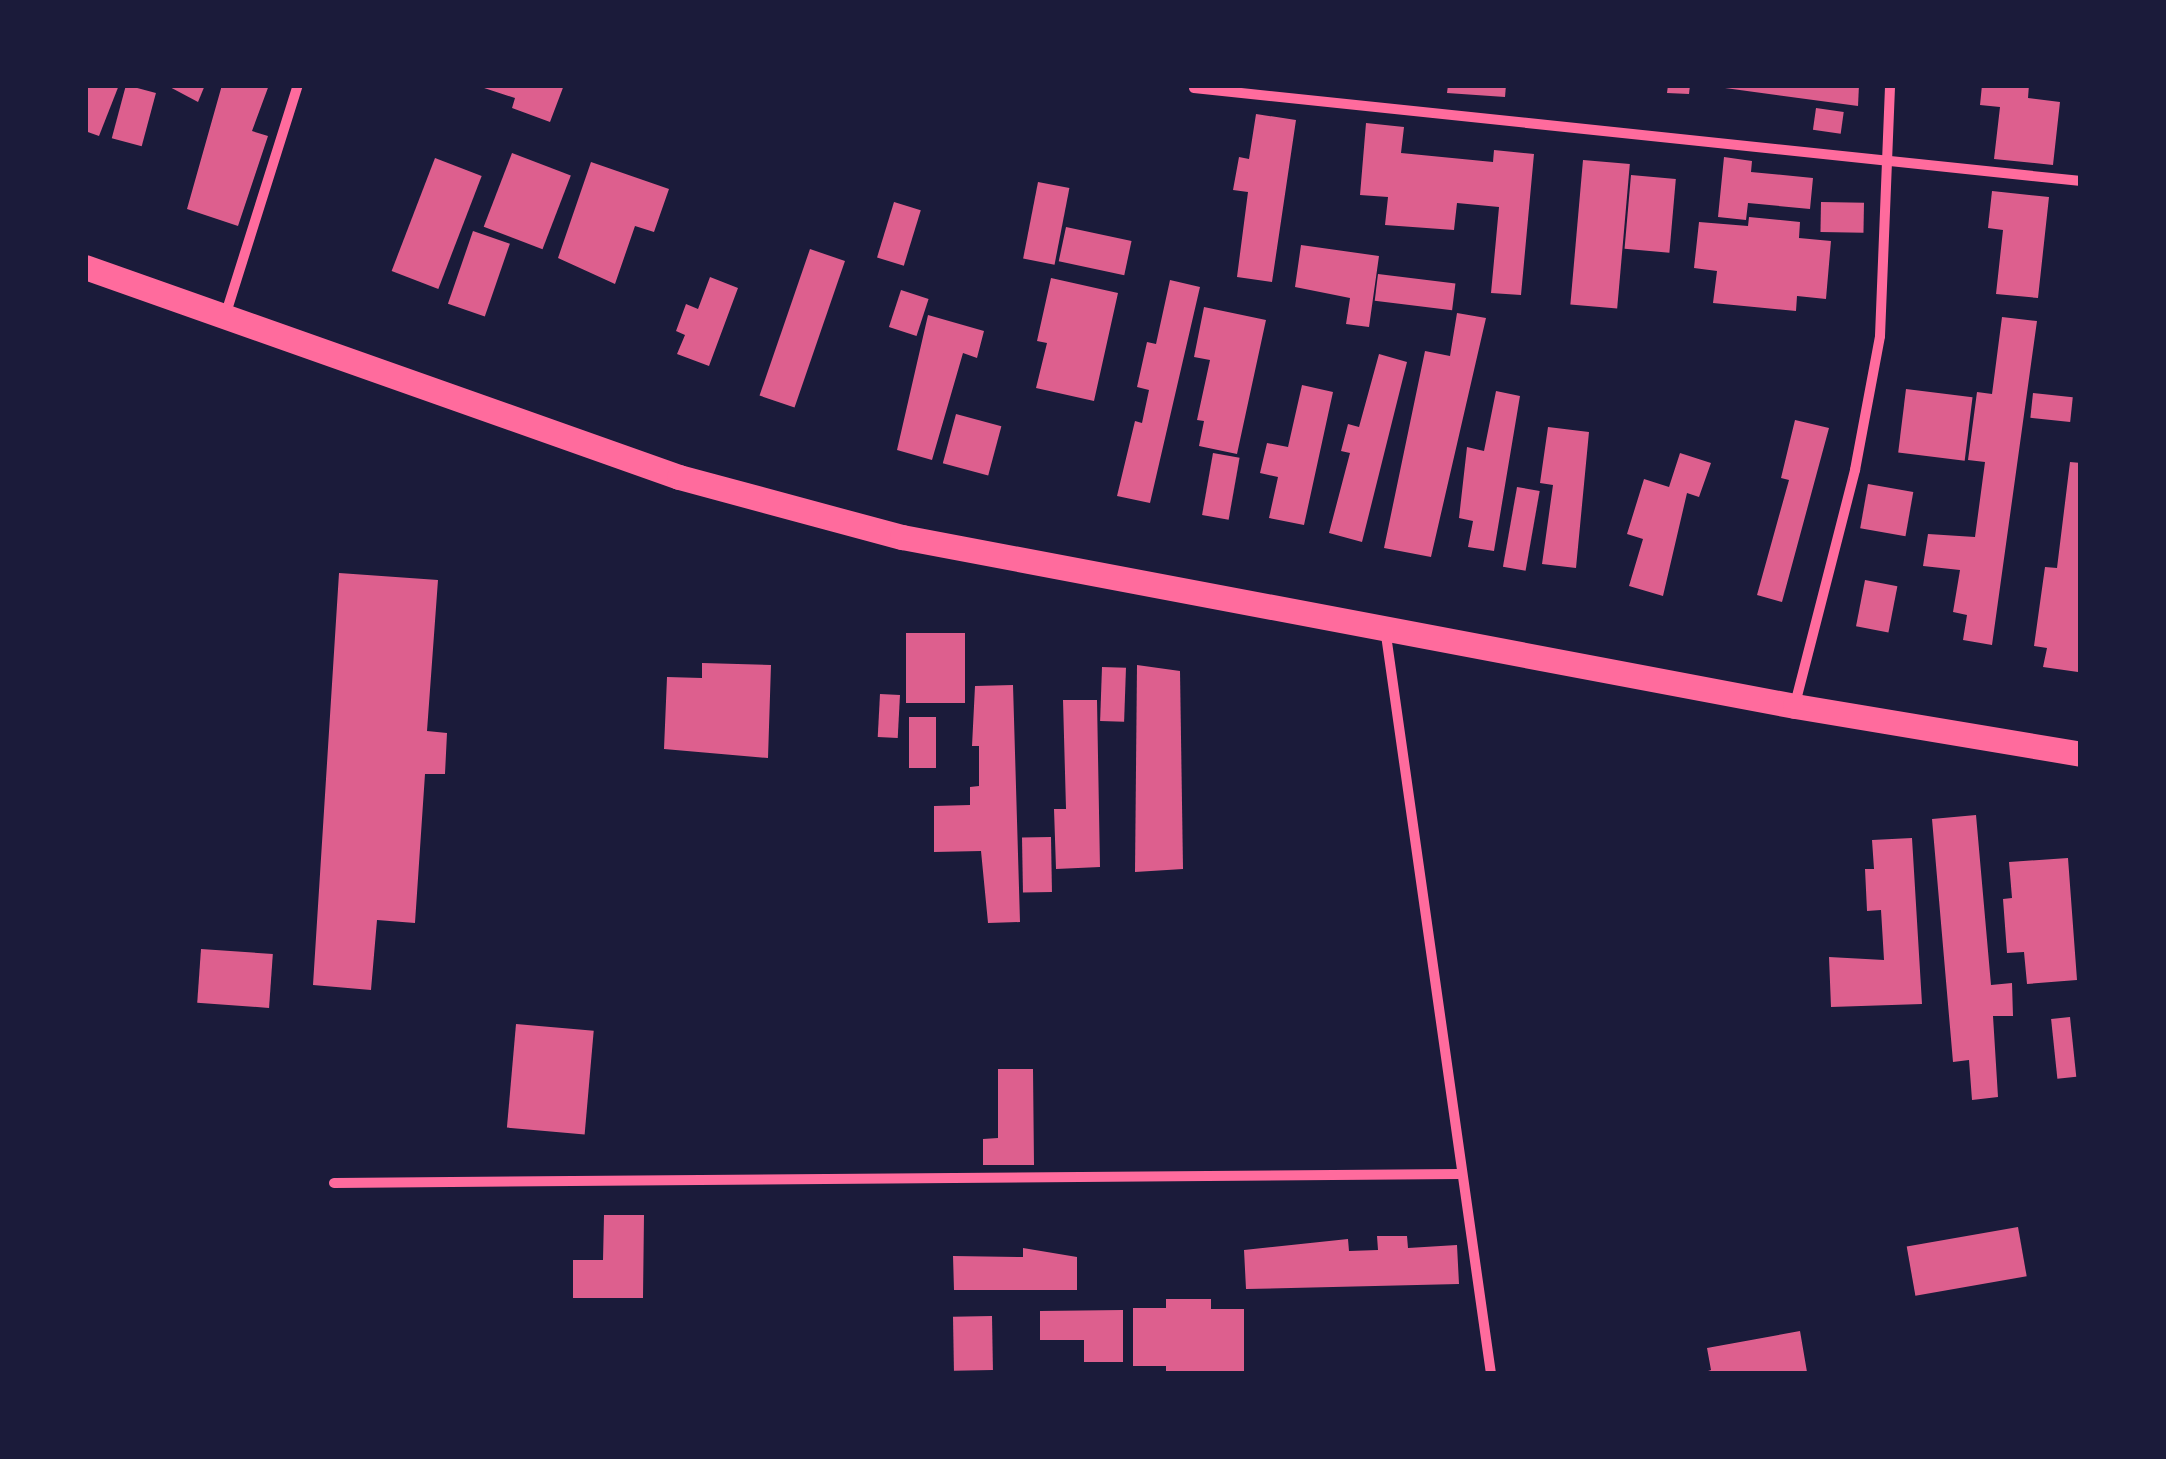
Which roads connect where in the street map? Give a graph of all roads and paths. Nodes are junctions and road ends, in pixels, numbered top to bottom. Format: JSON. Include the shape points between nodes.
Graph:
{"nodes":[{"id":1,"x":298,"y":85,"type":"edge"},
{"id":2,"x":1890,"y":85,"type":"edge"},
{"id":3,"x":1194,"y":88,"type":"dead end"},
{"id":4,"x":1890,"y":160,"type":"junction"},
{"id":5,"x":2081,"y":181,"type":"edge"},
{"id":6,"x":85,"y":267,"type":"edge"},
{"id":7,"x":224,"y":319,"type":"junction"},
{"id":8,"x":1385,"y":627,"type":"junction"},
{"id":9,"x":1795,"y":706,"type":"junction"},
{"id":10,"x":2081,"y":754,"type":"edge"},
{"id":11,"x":1460,"y":1174,"type":"junction"},
{"id":12,"x":334,"y":1182,"type":"dead end"},
{"id":13,"x":1492,"y":1374,"type":"edge"}],
"edges":[{"from":1,"to":7,"type":"street"},
{"from":2,"to":4,"type":"street"},
{"from":3,"to":4,"type":"street"},
{"from":4,"to":5,"type":"street"},
{"from":4,"to":9,"type":"street","via":[[1887,280],[1870,402]]},
{"from":6,"to":7,"type":"main road"},
{"from":7,"to":8,"type":"main road","via":[[522,425],[774,504],[1014,562]]},
{"from":8,"to":9,"type":"main road"},
{"from":8,"to":11,"type":"street"},
{"from":9,"to":10,"type":"main road"},
{"from":11,"to":12,"type":"street"},
{"from":11,"to":13,"type":"street"}]}
